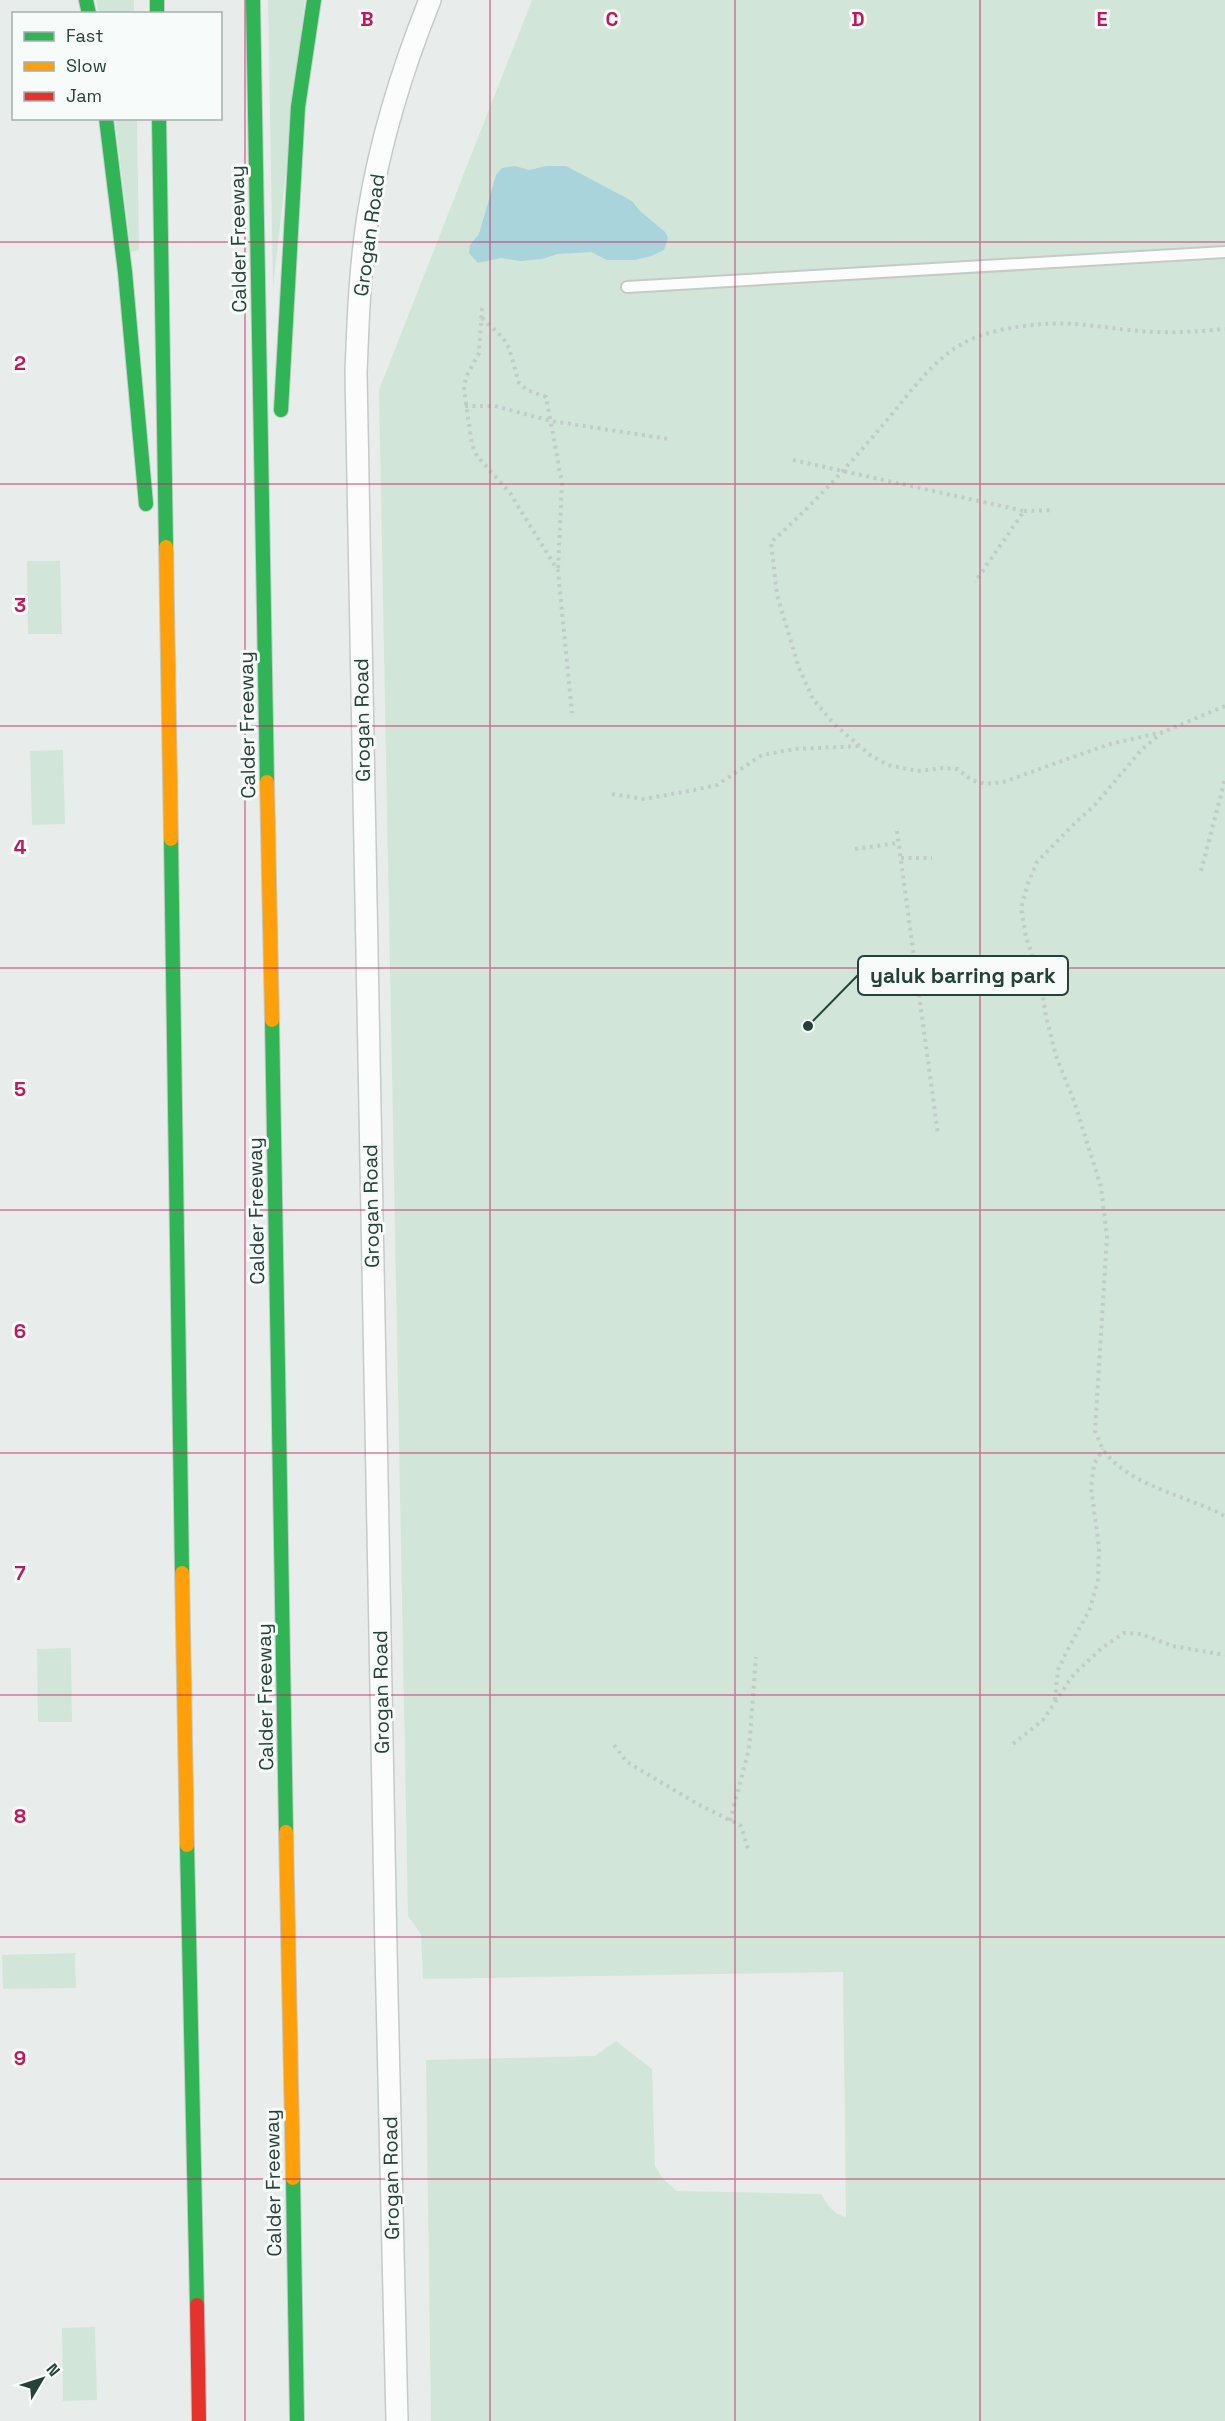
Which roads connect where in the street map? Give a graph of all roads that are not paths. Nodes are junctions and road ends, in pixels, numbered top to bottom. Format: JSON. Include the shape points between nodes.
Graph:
{"nodes":[{"id":1,"x":253,"y":0,"type":"edge"},
{"id":2,"x":314,"y":0,"type":"edge"},
{"id":3,"x":430,"y":0,"type":"edge"},
{"id":4,"x":106,"y":120,"type":"edge"},
{"id":5,"x":159,"y":120,"type":"edge"},
{"id":6,"x":1225,"y":252,"type":"edge"},
{"id":7,"x":627,"y":287,"type":"dead end"},
{"id":8,"x":280,"y":427,"type":"dead end"},
{"id":9,"x":148,"y":521,"type":"dead end"},
{"id":10,"x":153,"y":581,"type":"dead end"},
{"id":11,"x":279,"y":642,"type":"dead end"},
{"id":12,"x":170,"y":796,"type":"junction"},
{"id":13,"x":276,"y":1276,"type":"junction"},
{"id":14,"x":199,"y":2421,"type":"edge"},
{"id":15,"x":297,"y":2421,"type":"edge"},
{"id":16,"x":397,"y":2421,"type":"edge"}],
"edges":[{"from":1,"to":13,"type":"highway","name":"Calder Freeway"},
{"from":2,"to":8,"type":"highway","via":[[298,107]]},
{"from":3,"to":16,"type":"street","name":"Grogan Road","via":[[392,110],[369,208],[356,374]]},
{"from":4,"to":9,"type":"highway"},
{"from":5,"to":12,"type":"highway"},
{"from":6,"to":7,"type":"lane"},
{"from":10,"to":12,"type":"highway"},
{"from":11,"to":13,"type":"highway"},
{"from":12,"to":14,"type":"highway"},
{"from":13,"to":15,"type":"highway","name":"Calder Freeway"}]}
